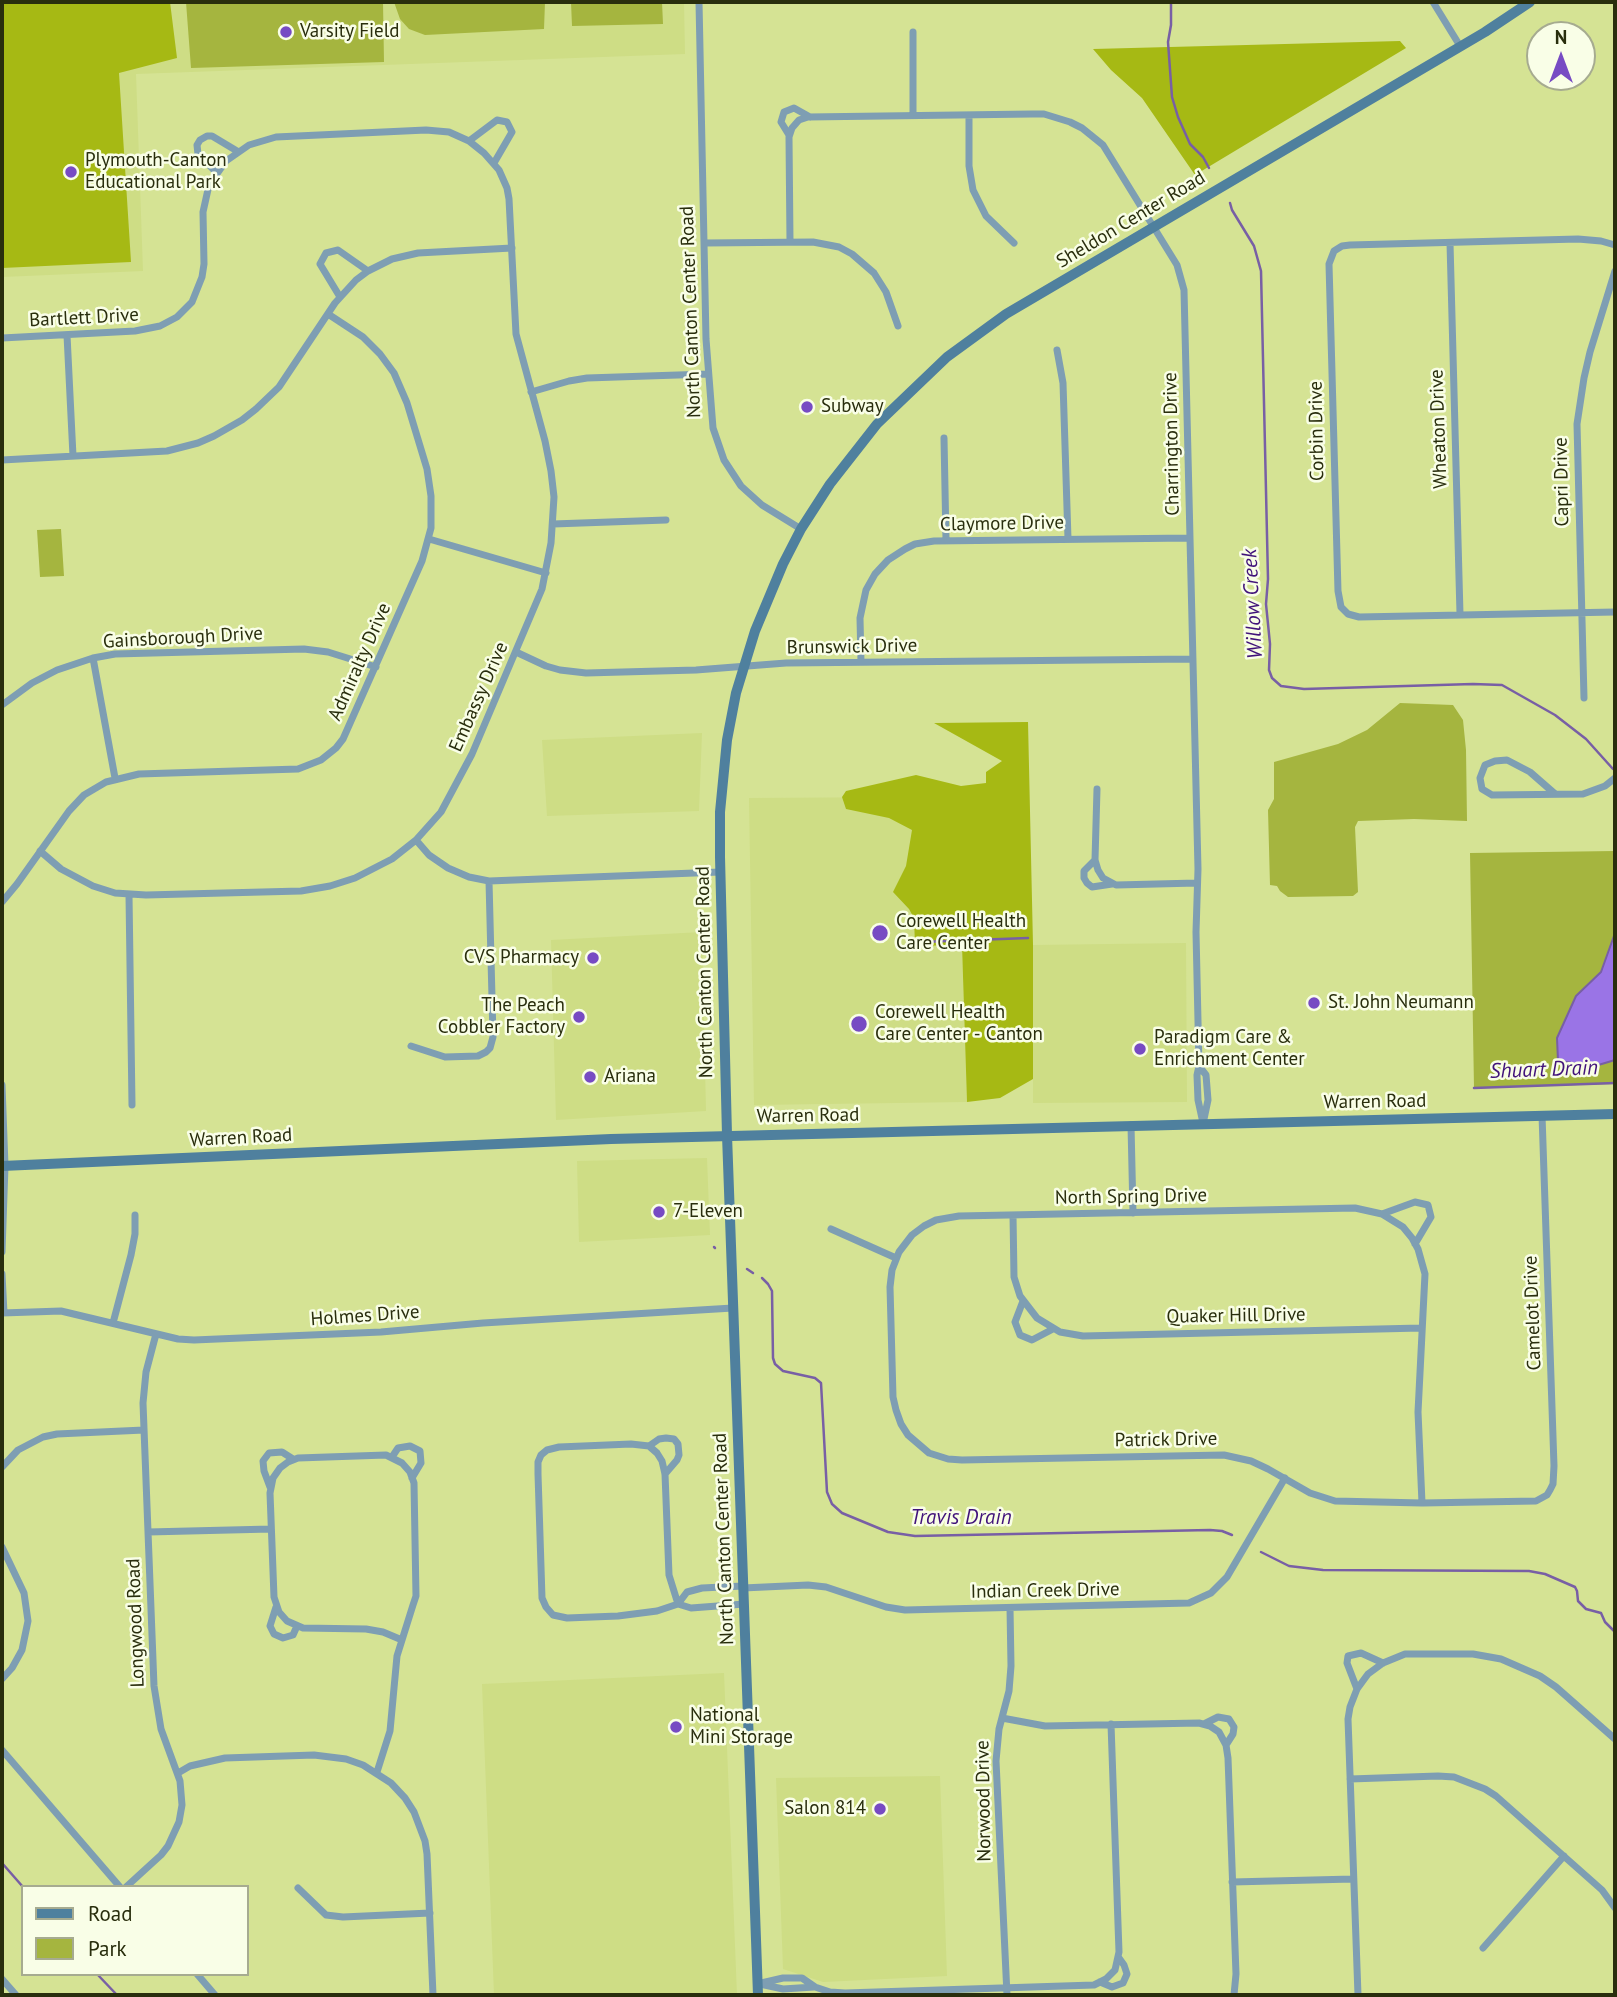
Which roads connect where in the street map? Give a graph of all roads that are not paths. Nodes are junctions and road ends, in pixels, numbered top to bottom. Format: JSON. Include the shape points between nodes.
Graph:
{"nodes":[{"id":1,"x":699,"y":2,"type":"edge"},
{"id":2,"x":1433,"y":2,"type":"edge"},
{"id":3,"x":1530,"y":2,"type":"edge"},
{"id":4,"x":913,"y":32,"type":"dead end"},
{"id":5,"x":1460,"y":46,"type":"junction"},
{"id":6,"x":913,"y":115,"type":"junction"},
{"id":7,"x":969,"y":115,"type":"junction"},
{"id":8,"x":810,"y":117,"type":"junction"},
{"id":9,"x":789,"y":135,"type":"junction"},
{"id":10,"x":469,"y":141,"type":"junction"},
{"id":11,"x":237,"y":152,"type":"junction"},
{"id":12,"x":484,"y":153,"type":"joint"},
{"id":13,"x":494,"y":163,"type":"junction"},
{"id":14,"x":216,"y":172,"type":"junction"},
{"id":15,"x":1153,"y":227,"type":"junction"},
{"id":16,"x":790,"y":242,"type":"junction"},
{"id":17,"x":705,"y":243,"type":"junction"},
{"id":18,"x":1014,"y":243,"type":"dead end"},
{"id":19,"x":1450,"y":243,"type":"junction"},
{"id":20,"x":1615,"y":245,"type":"edge"},
{"id":21,"x":512,"y":248,"type":"junction"},
{"id":22,"x":368,"y":271,"type":"junction"},
{"id":23,"x":1615,"y":271,"type":"edge"},
{"id":24,"x":340,"y":298,"type":"junction"},
{"id":25,"x":328,"y":314,"type":"junction"},
{"id":26,"x":898,"y":326,"type":"dead end"},
{"id":27,"x":67,"y":335,"type":"junction"},
{"id":28,"x":2,"y":338,"type":"edge"},
{"id":29,"x":1057,"y":350,"type":"dead end"},
{"id":30,"x":708,"y":374,"type":"junction"},
{"id":31,"x":531,"y":392,"type":"junction"},
{"id":32,"x":944,"y":438,"type":"dead end"},
{"id":33,"x":73,"y":456,"type":"junction"},
{"id":34,"x":2,"y":460,"type":"edge"},
{"id":35,"x":666,"y":520,"type":"dead end"},
{"id":36,"x":553,"y":524,"type":"junction"},
{"id":37,"x":802,"y":528,"type":"junction"},
{"id":38,"x":1189,"y":538,"type":"junction"},
{"id":39,"x":1068,"y":539,"type":"junction"},
{"id":40,"x":429,"y":540,"type":"junction"},
{"id":41,"x":946,"y":541,"type":"junction"},
{"id":42,"x":546,"y":573,"type":"junction"},
{"id":43,"x":1582,"y":612,"type":"junction"},
{"id":44,"x":1615,"y":612,"type":"edge"},
{"id":45,"x":1460,"y":614,"type":"junction"},
{"id":46,"x":516,"y":652,"type":"junction"},
{"id":47,"x":93,"y":658,"type":"junction"},
{"id":48,"x":1193,"y":659,"type":"junction"},
{"id":49,"x":861,"y":662,"type":"junction"},
{"id":50,"x":376,"y":667,"type":"junction"},
{"id":51,"x":743,"y":667,"type":"junction"},
{"id":52,"x":1584,"y":698,"type":"dead end"},
{"id":53,"x":2,"y":705,"type":"edge"},
{"id":54,"x":115,"y":778,"type":"junction"},
{"id":55,"x":1615,"y":778,"type":"edge"},
{"id":56,"x":1097,"y":789,"type":"dead end"},
{"id":57,"x":1554,"y":793,"type":"junction"},
{"id":58,"x":416,"y":840,"type":"junction"},
{"id":59,"x":40,"y":851,"type":"junction"},
{"id":60,"x":1095,"y":860,"type":"junction"},
{"id":61,"x":720,"y":872,"type":"junction"},
{"id":62,"x":489,"y":881,"type":"junction"},
{"id":63,"x":1198,"y":883,"type":"junction"},
{"id":64,"x":1112,"y":884,"type":"junction"},
{"id":65,"x":129,"y":895,"type":"junction"},
{"id":66,"x":2,"y":902,"type":"edge"},
{"id":67,"x":411,"y":1046,"type":"dead end"},
{"id":68,"x":2,"y":1085,"type":"edge"},
{"id":69,"x":132,"y":1105,"type":"dead end"},
{"id":70,"x":1615,"y":1114,"type":"edge"},
{"id":71,"x":1542,"y":1115,"type":"junction"},
{"id":72,"x":1203,"y":1123,"type":"junction"},
{"id":73,"x":1132,"y":1125,"type":"junction"},
{"id":74,"x":727,"y":1135,"type":"junction"},
{"id":75,"x":4,"y":1166,"type":"edge"},
{"id":76,"x":1133,"y":1213,"type":"junction"},
{"id":77,"x":1382,"y":1213,"type":"junction"},
{"id":78,"x":135,"y":1215,"type":"dead end"},
{"id":79,"x":1013,"y":1215,"type":"junction"},
{"id":80,"x":831,"y":1229,"type":"dead end"},
{"id":81,"x":1415,"y":1244,"type":"junction"},
{"id":82,"x":2,"y":1252,"type":"edge"},
{"id":83,"x":896,"y":1258,"type":"junction"},
{"id":84,"x":2,"y":1274,"type":"edge"},
{"id":85,"x":1023,"y":1301,"type":"junction"},
{"id":86,"x":733,"y":1308,"type":"junction"},
{"id":87,"x":3,"y":1313,"type":"edge"},
{"id":88,"x":113,"y":1323,"type":"junction"},
{"id":89,"x":1421,"y":1328,"type":"junction"},
{"id":90,"x":1053,"y":1329,"type":"junction"},
{"id":91,"x":156,"y":1334,"type":"junction"},
{"id":92,"x":144,"y":1430,"type":"junction"},
{"id":93,"x":649,"y":1446,"type":"junction"},
{"id":94,"x":392,"y":1457,"type":"junction"},
{"id":95,"x":293,"y":1459,"type":"junction"},
{"id":96,"x":2,"y":1468,"type":"edge"},
{"id":97,"x":665,"y":1474,"type":"junction"},
{"id":98,"x":412,"y":1478,"type":"junction"},
{"id":99,"x":1285,"y":1478,"type":"junction"},
{"id":100,"x":270,"y":1488,"type":"junction"},
{"id":101,"x":1536,"y":1501,"type":"joint"},
{"id":102,"x":1422,"y":1503,"type":"junction"},
{"id":103,"x":271,"y":1529,"type":"junction"},
{"id":104,"x":148,"y":1532,"type":"junction"},
{"id":105,"x":2,"y":1547,"type":"edge"},
{"id":106,"x":743,"y":1587,"type":"junction"},
{"id":107,"x":678,"y":1604,"type":"junction"},
{"id":108,"x":744,"y":1604,"type":"junction"},
{"id":109,"x":276,"y":1607,"type":"junction"},
{"id":110,"x":1010,"y":1608,"type":"junction"},
{"id":111,"x":298,"y":1626,"type":"junction"},
{"id":112,"x":402,"y":1640,"type":"junction"},
{"id":113,"x":1383,"y":1663,"type":"junction"},
{"id":114,"x":2,"y":1679,"type":"edge"},
{"id":115,"x":1357,"y":1689,"type":"junction"},
{"id":116,"x":1002,"y":1718,"type":"junction"},
{"id":117,"x":1111,"y":1724,"type":"junction"},
{"id":118,"x":1204,"y":1724,"type":"junction"},
{"id":119,"x":1615,"y":1739,"type":"edge"},
{"id":120,"x":1226,"y":1745,"type":"junction"},
{"id":121,"x":2,"y":1750,"type":"edge"},
{"id":122,"x":377,"y":1772,"type":"junction"},
{"id":123,"x":178,"y":1773,"type":"junction"},
{"id":124,"x":1350,"y":1779,"type":"junction"},
{"id":125,"x":1564,"y":1856,"type":"junction"},
{"id":126,"x":1353,"y":1879,"type":"junction"},
{"id":127,"x":1232,"y":1882,"type":"junction"},
{"id":128,"x":121,"y":1885,"type":"edge"},
{"id":129,"x":125,"y":1885,"type":"edge"},
{"id":130,"x":298,"y":1888,"type":"dead end"},
{"id":131,"x":1615,"y":1908,"type":"edge"},
{"id":132,"x":430,"y":1913,"type":"junction"},
{"id":133,"x":1483,"y":1948,"type":"dead end"},
{"id":134,"x":1119,"y":1958,"type":"junction"},
{"id":135,"x":199,"y":1976,"type":"edge"},
{"id":136,"x":2,"y":1979,"type":"edge"},
{"id":137,"x":1100,"y":1982,"type":"junction"},
{"id":138,"x":757,"y":1984,"type":"junction"},
{"id":139,"x":1007,"y":1992,"type":"edge"},
{"id":140,"x":16,"y":1995,"type":"edge"},
{"id":141,"x":215,"y":1995,"type":"edge"},
{"id":142,"x":433,"y":1995,"type":"edge"},
{"id":143,"x":758,"y":1995,"type":"edge"},
{"id":144,"x":1234,"y":1995,"type":"edge"},
{"id":145,"x":1358,"y":1995,"type":"edge"}],
"edges":[{"from":1,"to":17,"type":"street","name":"North Canton Center Road"},
{"from":2,"to":5,"type":"street"},
{"from":3,"to":5,"type":"main road","name":"Sheldon Center Road"},
{"from":4,"to":6,"type":"street"},
{"from":5,"to":15,"type":"main road","name":"Sheldon Center Road"},
{"from":6,"to":7,"type":"street","name":"Charrington Drive"},
{"from":6,"to":8,"type":"street","name":"Charrington Drive"},
{"from":7,"to":15,"type":"street","name":"Charrington Drive","via":[[1044,114],[1082,128],[1109,153]]},
{"from":7,"to":18,"type":"street","via":[[974,190],[986,216]]},
{"from":8,"to":9,"type":"street","name":"Charrington Drive","via":[[795,124]]},
{"from":8,"to":9,"type":"street","name":"Charrington Drive","via":[[794,108],[784,112],[781,122]]},
{"from":9,"to":16,"type":"street"},
{"from":10,"to":11,"type":"street","name":"Bartlett Drive","via":[[449,132],[426,130],[276,137]]},
{"from":10,"to":12,"type":"street","name":"Bartlett Drive"},
{"from":10,"to":13,"type":"street","via":[[497,120],[507,122],[512,132]]},
{"from":11,"to":14,"type":"street","name":"Bartlett Drive"},
{"from":11,"to":14,"type":"street","via":[[212,136],[200,140],[198,154]]},
{"from":12,"to":13,"type":"street","name":"Embassy Drive"},
{"from":13,"to":21,"type":"street","name":"Embassy Drive","via":[[507,188]]},
{"from":14,"to":27,"type":"street","name":"Bartlett Drive","via":[[205,194],[202,277],[185,310],[148,330]]},
{"from":15,"to":37,"type":"main road","name":"Sheldon Center Road","via":[[1006,314],[947,357],[862,441]]},
{"from":15,"to":38,"type":"street","name":"Charrington Drive","via":[[1177,265],[1184,290]]},
{"from":16,"to":17,"type":"street"},
{"from":16,"to":26,"type":"street","via":[[824,243],[864,263],[886,292]]},
{"from":17,"to":30,"type":"street","name":"North Canton Center Road"},
{"from":19,"to":20,"type":"street","via":[[1578,239]]},
{"from":19,"to":45,"type":"street","name":"Wheaton Drive"},
{"from":19,"to":45,"type":"street","name":"Corbin Drive","via":[[1350,244],[1334,251],[1329,264],[1334,479],[1338,591],[1344,611],[1359,617]]},
{"from":21,"to":22,"type":"street","via":[[418,253]]},
{"from":21,"to":31,"type":"street","name":"Embassy Drive","via":[[516,334]]},
{"from":22,"to":24,"type":"street"},
{"from":22,"to":24,"type":"street","via":[[338,250],[326,253],[320,264]]},
{"from":23,"to":43,"type":"street","name":"Capri Drive","via":[[1579,407]]},
{"from":24,"to":25,"type":"street"},
{"from":25,"to":33,"type":"street","via":[[279,387],[226,430],[167,451]]},
{"from":25,"to":40,"type":"street","name":"Admiralty Drive","via":[[371,345],[401,388],[429,481]]},
{"from":27,"to":28,"type":"street","name":"Bartlett Drive"},
{"from":27,"to":33,"type":"street"},
{"from":29,"to":39,"type":"street","via":[[1063,383]]},
{"from":30,"to":31,"type":"street","via":[[587,378]]},
{"from":30,"to":37,"type":"street","name":"North Canton Center Road","via":[[713,428],[729,469],[762,505]]},
{"from":31,"to":36,"type":"street","name":"Embassy Drive","via":[[551,471]]},
{"from":32,"to":41,"type":"street"},
{"from":33,"to":34,"type":"street"},
{"from":35,"to":36,"type":"street"},
{"from":36,"to":42,"type":"street","name":"Embassy Drive"},
{"from":37,"to":51,"type":"main road","name":"North Canton Center Road","via":[[769,593]]},
{"from":38,"to":39,"type":"street","name":"Claymore Drive"},
{"from":38,"to":48,"type":"street","name":"Charrington Drive"},
{"from":39,"to":41,"type":"street","name":"Claymore Drive"},
{"from":40,"to":42,"type":"street"},
{"from":40,"to":50,"type":"street","name":"Admiralty Drive"},
{"from":41,"to":49,"type":"street","name":"Claymore Drive","via":[[905,549],[875,574],[861,607]]},
{"from":42,"to":46,"type":"street","name":"Embassy Drive"},
{"from":43,"to":44,"type":"street"},
{"from":43,"to":45,"type":"street"},
{"from":43,"to":52,"type":"street","name":"Capri Drive"},
{"from":46,"to":51,"type":"street","name":"Brunswick Drive","via":[[546,666],[578,673]]},
{"from":46,"to":58,"type":"street","name":"Embassy Drive","via":[[457,784],[441,812]]},
{"from":47,"to":50,"type":"street","name":"Gainsborough Drive","via":[[134,652],[304,649]]},
{"from":47,"to":53,"type":"street","name":"Gainsborough Drive","via":[[44,676]]},
{"from":47,"to":54,"type":"street"},
{"from":48,"to":49,"type":"street","name":"Brunswick Drive"},
{"from":48,"to":63,"type":"street","name":"Charrington Drive"},
{"from":49,"to":51,"type":"street","name":"Brunswick Drive"},
{"from":50,"to":54,"type":"street","name":"Admiralty Drive","via":[[342,739],[311,765]]},
{"from":51,"to":61,"type":"main road","name":"North Canton Center Road","via":[[724,763]]},
{"from":54,"to":59,"type":"street","name":"Admiralty Drive","via":[[77,801]]},
{"from":55,"to":57,"type":"street","via":[[1591,792]]},
{"from":56,"to":60,"type":"street"},
{"from":57,"to":57,"type":"street","via":[[1492,795],[1482,789],[1480,778],[1485,765],[1507,760]]},
{"from":58,"to":62,"type":"street","via":[[448,868]]},
{"from":58,"to":65,"type":"street","name":"Embassy Drive","via":[[368,873],[316,889]]},
{"from":59,"to":65,"type":"street","name":"Embassy Drive","via":[[82,882]]},
{"from":59,"to":66,"type":"street","name":"Admiralty Drive"},
{"from":60,"to":64,"type":"street","via":[[1099,874]]},
{"from":60,"to":64,"type":"street","via":[[1084,871],[1087,883],[1092,887]]},
{"from":61,"to":62,"type":"street"},
{"from":61,"to":74,"type":"main road","name":"North Canton Center Road"},
{"from":62,"to":67,"type":"street","via":[[492,1044],[478,1056],[445,1057]]},
{"from":63,"to":64,"type":"street"},
{"from":63,"to":72,"type":"street","name":"Charrington Drive","via":[[1197,1075]]},
{"from":65,"to":69,"type":"street"},
{"from":68,"to":75,"type":"street"},
{"from":70,"to":71,"type":"main road","name":"Warren Road"},
{"from":71,"to":72,"type":"main road","name":"Warren Road"},
{"from":71,"to":101,"type":"street","name":"Camelot Drive","via":[[1554,1477],[1550,1490]]},
{"from":72,"to":73,"type":"main road","name":"Warren Road"},
{"from":73,"to":74,"type":"main road","name":"Warren Road"},
{"from":73,"to":76,"type":"street"},
{"from":74,"to":75,"type":"main road","name":"Warren Road"},
{"from":74,"to":86,"type":"main road","name":"North Canton Center Road"},
{"from":75,"to":82,"type":"street"},
{"from":76,"to":77,"type":"street","name":"North Spring Drive","via":[[1354,1208]]},
{"from":76,"to":79,"type":"street","name":"North Spring Drive"},
{"from":77,"to":81,"type":"street","name":"North Spring Drive","via":[[1403,1227]]},
{"from":77,"to":81,"type":"street","name":"North Spring Drive","via":[[1415,1202],[1428,1205],[1431,1217]]},
{"from":78,"to":88,"type":"street","via":[[131,1255]]},
{"from":79,"to":83,"type":"street","name":"North Spring Drive","via":[[936,1220],[912,1235]]},
{"from":79,"to":85,"type":"street","name":"Quaker Hill Drive","via":[[1014,1277]]},
{"from":80,"to":83,"type":"street"},
{"from":81,"to":89,"type":"street","via":[[1425,1275]]},
{"from":83,"to":99,"type":"street","name":"Patrick Drive","via":[[890,1287],[893,1397],[901,1424],[929,1452],[962,1460],[1224,1455],[1251,1461]]},
{"from":84,"to":87,"type":"street"},
{"from":85,"to":90,"type":"street"},
{"from":85,"to":90,"type":"street","name":"Quaker Hill Drive","via":[[1015,1322],[1020,1335],[1032,1340]]},
{"from":86,"to":91,"type":"street","name":"Holmes Drive","via":[[327,1335],[194,1340]]},
{"from":86,"to":106,"type":"main road","name":"North Canton Center Road"},
{"from":87,"to":88,"type":"street","name":"Holmes Drive","via":[[61,1311]]},
{"from":88,"to":91,"type":"street","name":"Holmes Drive"},
{"from":89,"to":90,"type":"street","name":"Quaker Hill Drive","via":[[1083,1336]]},
{"from":89,"to":102,"type":"street"},
{"from":91,"to":92,"type":"street","name":"Longwood Road","via":[[145,1385]]},
{"from":92,"to":96,"type":"street","via":[[43,1437],[18,1450]]},
{"from":92,"to":104,"type":"street","name":"Longwood Road"},
{"from":93,"to":97,"type":"street","via":[[662,1461]]},
{"from":93,"to":97,"type":"street","via":[[666,1438],[678,1444],[680,1455]]},
{"from":93,"to":107,"type":"street","via":[[559,1447],[541,1455],[542,1598],[549,1611],[567,1618],[638,1614]]},
{"from":94,"to":95,"type":"street"},
{"from":94,"to":98,"type":"street"},
{"from":94,"to":98,"type":"street","via":[[398,1448],[410,1446],[420,1451],[421,1463]]},
{"from":95,"to":100,"type":"street","via":[[280,1468]]},
{"from":95,"to":100,"type":"street","via":[[282,1452],[269,1453],[263,1461]]},
{"from":97,"to":107,"type":"street","via":[[668,1559]]},
{"from":98,"to":112,"type":"street","via":[[417,1586]]},
{"from":99,"to":102,"type":"street","name":"Patrick Drive","via":[[1335,1501]]},
{"from":99,"to":110,"type":"street","name":"Indian Creek Drive","via":[[1227,1577],[1201,1599],[1180,1605]]},
{"from":100,"to":103,"type":"street"},
{"from":101,"to":102,"type":"street","name":"Patrick Drive"},
{"from":103,"to":104,"type":"street"},
{"from":103,"to":109,"type":"street"},
{"from":104,"to":123,"type":"street","name":"Longwood Road","via":[[155,1702]]},
{"from":105,"to":114,"type":"street","via":[[24,1593],[28,1621],[22,1650]]},
{"from":106,"to":107,"type":"street","name":"Indian Creek Drive","via":[[694,1590]]},
{"from":106,"to":108,"type":"main road","name":"North Canton Center Road"},
{"from":106,"to":110,"type":"street","name":"Indian Creek Drive","via":[[815,1585],[895,1609]]},
{"from":107,"to":108,"type":"street","via":[[691,1608]]},
{"from":108,"to":138,"type":"main road","name":"North Canton Center Road"},
{"from":109,"to":111,"type":"street"},
{"from":109,"to":111,"type":"street","via":[[270,1626],[274,1634],[283,1638],[293,1635]]},
{"from":110,"to":116,"type":"street","name":"Norwood Drive","via":[[1011,1666]]},
{"from":111,"to":112,"type":"street","via":[[366,1629]]},
{"from":112,"to":122,"type":"street","via":[[390,1731]]},
{"from":113,"to":115,"type":"street"},
{"from":113,"to":115,"type":"street","via":[[1361,1653],[1348,1656]]},
{"from":113,"to":119,"type":"street","via":[[1413,1654],[1501,1659],[1540,1676]]},
{"from":115,"to":124,"type":"street","via":[[1348,1719]]},
{"from":116,"to":117,"type":"street","via":[[1045,1726]]},
{"from":116,"to":139,"type":"street","name":"Norwood Drive","via":[[996,1760]]},
{"from":117,"to":118,"type":"street"},
{"from":117,"to":134,"type":"street"},
{"from":118,"to":120,"type":"street","via":[[1219,1732]]},
{"from":118,"to":120,"type":"street","via":[[1218,1717],[1229,1719],[1234,1727]]},
{"from":120,"to":127,"type":"street"},
{"from":121,"to":128,"type":"street"},
{"from":122,"to":123,"type":"street","via":[[346,1759],[314,1755],[225,1758]]},
{"from":122,"to":132,"type":"street","via":[[405,1798],[421,1828]]},
{"from":123,"to":129,"type":"street","name":"Longwood Road","via":[[182,1805],[174,1836],[161,1855]]},
{"from":124,"to":125,"type":"street","via":[[1438,1776],[1470,1782],[1496,1796]]},
{"from":124,"to":126,"type":"street"},
{"from":125,"to":131,"type":"street"},
{"from":125,"to":133,"type":"street"},
{"from":126,"to":127,"type":"street"},
{"from":126,"to":145,"type":"street"},
{"from":127,"to":144,"type":"street"},
{"from":130,"to":132,"type":"street","via":[[326,1915]]},
{"from":132,"to":142,"type":"street"},
{"from":134,"to":137,"type":"street","via":[[1112,1973]]},
{"from":134,"to":137,"type":"street","via":[[1127,1973],[1123,1983],[1112,1987]]},
{"from":135,"to":141,"type":"street"},
{"from":136,"to":140,"type":"street"},
{"from":137,"to":139,"type":"street"},
{"from":138,"to":139,"type":"street","via":[[845,1993]]},
{"from":138,"to":143,"type":"main road","name":"North Canton Center Road"}]}
